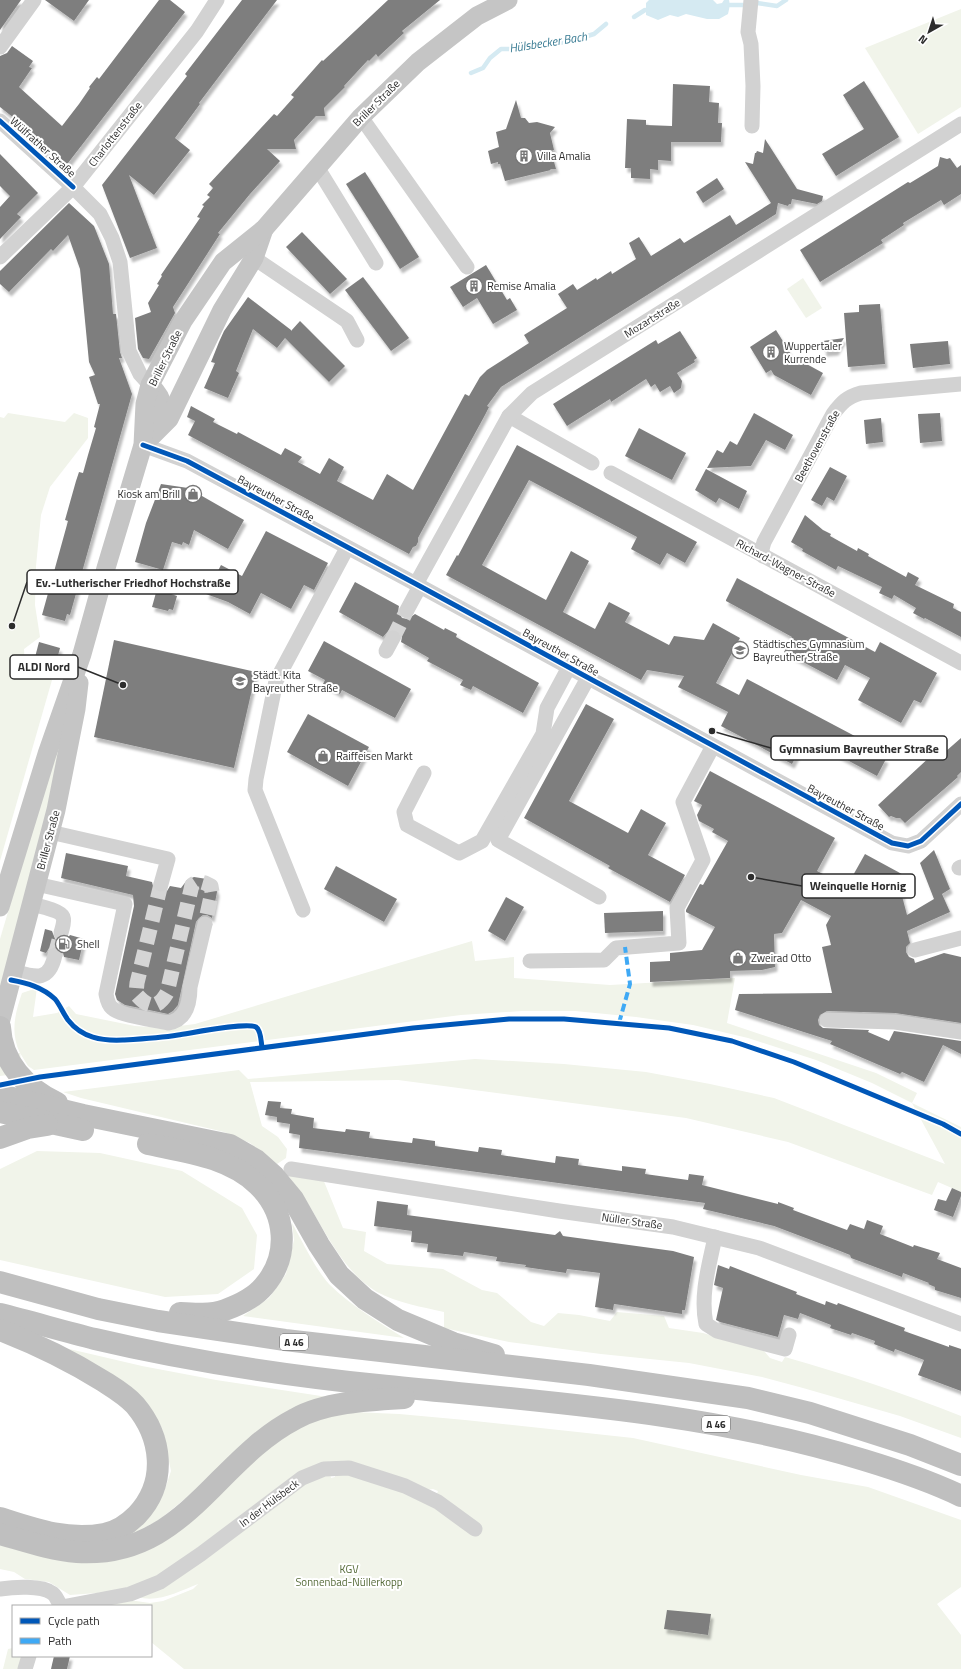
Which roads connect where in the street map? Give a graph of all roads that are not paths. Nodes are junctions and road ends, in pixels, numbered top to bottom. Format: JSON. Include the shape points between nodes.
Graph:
{"nodes":[{"id":1,"x":34,"y":0,"type":"edge"},
{"id":2,"x":217,"y":0,"type":"edge"},
{"id":3,"x":508,"y":0,"type":"edge"},
{"id":4,"x":751,"y":0,"type":"edge"},
{"id":5,"x":0,"y":47,"type":"edge"},
{"id":6,"x":361,"y":117,"type":"junction"},
{"id":7,"x":0,"y":121,"type":"edge"},
{"id":8,"x":961,"y":124,"type":"edge"},
{"id":9,"x":752,"y":126,"type":"dead end"},
{"id":10,"x":317,"y":167,"type":"junction"},
{"id":11,"x":73,"y":187,"type":"junction"},
{"id":12,"x":264,"y":229,"type":"junction"},
{"id":13,"x":0,"y":257,"type":"edge"},
{"id":14,"x":254,"y":258,"type":"junction"},
{"id":15,"x":376,"y":263,"type":"dead end"},
{"id":16,"x":467,"y":267,"type":"dead end"},
{"id":17,"x":357,"y":340,"type":"dead end"},
{"id":18,"x":961,"y":384,"type":"edge"},
{"id":19,"x":150,"y":385,"type":"junction"},
{"id":20,"x":509,"y":416,"type":"junction"},
{"id":21,"x":143,"y":445,"type":"junction"},
{"id":22,"x":592,"y":463,"type":"dead end"},
{"id":23,"x":611,"y":473,"type":"dead end"},
{"id":24,"x":347,"y":548,"type":"junction"},
{"id":25,"x":763,"y":556,"type":"junction"},
{"id":26,"x":418,"y":585,"type":"junction"},
{"id":27,"x":407,"y":610,"type":"tunnel mouth"},
{"id":28,"x":82,"y":654,"type":"junction"},
{"id":29,"x":961,"y":663,"type":"edge"},
{"id":30,"x":569,"y":667,"type":"junction"},
{"id":31,"x":588,"y":678,"type":"junction"},
{"id":32,"x":713,"y":746,"type":"junction"},
{"id":33,"x":424,"y":773,"type":"dead end"},
{"id":34,"x":961,"y":804,"type":"edge"},
{"id":35,"x":50,"y":832,"type":"junction"},
{"id":36,"x":36,"y":884,"type":"junction"},
{"id":37,"x":161,"y":884,"type":"tunnel mouth"},
{"id":38,"x":599,"y":897,"type":"dead end"},
{"id":39,"x":31,"y":904,"type":"junction"},
{"id":40,"x":0,"y":907,"type":"edge"},
{"id":41,"x":303,"y":910,"type":"dead end"},
{"id":42,"x":205,"y":924,"type":"tunnel mouth"},
{"id":43,"x":61,"y":933,"type":"tunnel mouth"},
{"id":44,"x":961,"y":938,"type":"edge"},
{"id":45,"x":915,"y":950,"type":"dead end"},
{"id":46,"x":55,"y":955,"type":"tunnel mouth"},
{"id":47,"x":530,"y":961,"type":"dead end"},
{"id":48,"x":13,"y":971,"type":"junction"},
{"id":49,"x":827,"y":1020,"type":"dead end"},
{"id":50,"x":0,"y":1023,"type":"edge"},
{"id":51,"x":961,"y":1032,"type":"edge"},
{"id":52,"x":2,"y":1038,"type":"edge"},
{"id":53,"x":0,"y":1095,"type":"edge"},
{"id":54,"x":46,"y":1103,"type":"junction"},
{"id":55,"x":0,"y":1112,"type":"edge"},
{"id":56,"x":54,"y":1124,"type":"junction"},
{"id":57,"x":0,"y":1138,"type":"edge"},
{"id":58,"x":291,"y":1169,"type":"dead end"},
{"id":59,"x":716,"y":1237,"type":"junction"},
{"id":60,"x":2,"y":1283,"type":"edge"},
{"id":61,"x":0,"y":1314,"type":"edge"},
{"id":62,"x":961,"y":1324,"type":"edge"},
{"id":63,"x":0,"y":1330,"type":"edge"},
{"id":64,"x":789,"y":1335,"type":"dead end"},
{"id":65,"x":589,"y":1376,"type":"junction"},
{"id":66,"x":474,"y":1394,"type":"junction"},
{"id":67,"x":961,"y":1465,"type":"edge"},
{"id":68,"x":961,"y":1496,"type":"edge"},
{"id":69,"x":0,"y":1518,"type":"edge"},
{"id":70,"x":476,"y":1529,"type":"dead end"},
{"id":71,"x":0,"y":1534,"type":"edge"},
{"id":72,"x":0,"y":1589,"type":"edge"},
{"id":73,"x":60,"y":1605,"type":"edge"},
{"id":74,"x":72,"y":1605,"type":"edge"},
{"id":75,"x":29,"y":1657,"type":"edge"},
{"id":76,"x":25,"y":1669,"type":"edge"}],
"edges":[{"from":1,"to":5,"type":"street"},
{"from":2,"to":11,"type":"street","name":"Charlottenstraße","via":[[197,31]]},
{"from":3,"to":6,"type":"main road","name":"Briller Straße","via":[[477,16],[418,62]]},
{"from":4,"to":9,"type":"street","via":[[748,32],[751,51]]},
{"from":6,"to":10,"type":"main road","name":"Briller Straße"},
{"from":6,"to":16,"type":"street"},
{"from":7,"to":11,"type":"street","name":"Wülfrather Straße"},
{"from":8,"to":20,"type":"street","name":"Mozartstraße","via":[[532,393]]},
{"from":10,"to":12,"type":"main road","name":"Briller Straße"},
{"from":10,"to":15,"type":"street"},
{"from":11,"to":13,"type":"street","name":"Charlottenstraße"},
{"from":11,"to":19,"type":"street","name":"Wülfrather Straße","via":[[100,214],[112,238],[120,262],[129,351],[140,374]]},
{"from":12,"to":14,"type":"main road","name":"Briller Straße"},
{"from":12,"to":19,"type":"main road","name":"Briller Straße","via":[[223,262],[183,321]]},
{"from":14,"to":17,"type":"street","via":[[347,321]]},
{"from":14,"to":21,"type":"main road","name":"Briller Straße","via":[[222,310],[169,420]]},
{"from":18,"to":25,"type":"street","name":"Beethovenstraße","via":[[861,393],[851,396],[841,404],[764,542]]},
{"from":19,"to":21,"type":"main road","via":[[162,399],[163,407]]},
{"from":20,"to":22,"type":"street"},
{"from":20,"to":26,"type":"street","name":"Mozartstraße"},
{"from":21,"to":24,"type":"street","name":"Bayreuther Straße","via":[[187,461]]},
{"from":21,"to":28,"type":"main road","name":"Briller Straße"},
{"from":23,"to":25,"type":"street","name":"Richard-Wagner-Straße"},
{"from":24,"to":26,"type":"street","name":"Bayreuther Straße"},
{"from":24,"to":41,"type":"street","via":[[276,681],[256,779],[255,790]]},
{"from":25,"to":29,"type":"street","name":"Richard-Wagner-Straße"},
{"from":26,"to":27,"type":"street","name":"Mozartstraße"},
{"from":26,"to":30,"type":"street","name":"Bayreuther Straße"},
{"from":28,"to":35,"type":"main road","name":"Briller Straße","via":[[76,709]]},
{"from":28,"to":40,"type":"main road","name":"Briller Straße","via":[[47,754]]},
{"from":30,"to":31,"type":"street","name":"Bayreuther Straße"},
{"from":30,"to":33,"type":"street","via":[[547,708],[543,734],[482,841],[459,853],[407,825],[404,812]]},
{"from":31,"to":32,"type":"street","name":"Bayreuther Straße"},
{"from":31,"to":38,"type":"street","via":[[498,840]]},
{"from":32,"to":34,"type":"street","name":"Bayreuther Straße","via":[[892,843],[908,846],[921,841]]},
{"from":32,"to":47,"type":"street","via":[[683,802],[703,860],[677,908],[678,943],[616,948],[604,960]]},
{"from":35,"to":36,"type":"main road","name":"Briller Straße"},
{"from":35,"to":37,"type":"street","via":[[168,859]]},
{"from":36,"to":39,"type":"main road","name":"Briller Straße"},
{"from":36,"to":42,"type":"street","via":[[125,904],[106,994],[112,1009],[120,1013],[168,1023],[182,1017],[190,998]]},
{"from":39,"to":43,"type":"street","via":[[62,915]]},
{"from":39,"to":48,"type":"main road","name":"Briller Straße"},
{"from":44,"to":45,"type":"street"},
{"from":46,"to":48,"type":"street","via":[[49,971],[43,976]]},
{"from":48,"to":50,"type":"main road","name":"Briller Straße"},
{"from":49,"to":51,"type":"street","via":[[895,1022]]},
{"from":52,"to":54,"type":"highway","via":[[11,1065]]},
{"from":53,"to":54,"type":"highway"},
{"from":54,"to":65,"type":"highway","via":[[83,1115],[230,1145],[256,1160],[289,1193],[339,1275],[366,1299],[398,1320],[453,1343],[514,1361]]},
{"from":55,"to":56,"type":"highway"},
{"from":56,"to":57,"type":"highway","via":[[28,1128]]},
{"from":56,"to":60,"type":"highway","via":[[219,1160],[240,1171],[258,1184],[271,1199],[279,1216],[283,1234],[281,1254],[274,1272],[264,1287],[250,1298],[225,1310],[206,1314],[161,1312]]},
{"from":58,"to":59,"type":"street","name":"Nüller Straße","via":[[672,1226]]},
{"from":59,"to":62,"type":"street","name":"Nüller Straße","via":[[759,1248]]},
{"from":59,"to":64,"type":"street","via":[[704,1294],[706,1324],[717,1331],[786,1349]]},
{"from":60,"to":65,"type":"highway","number":"A 46","via":[[98,1309],[165,1322],[285,1340]]},
{"from":61,"to":66,"type":"highway","number":"A 46","via":[[96,1339],[193,1358],[292,1374]]},
{"from":63,"to":69,"type":"highway","via":[[58,1355],[110,1386],[134,1404],[153,1432],[158,1460],[155,1486],[143,1508],[112,1532],[88,1536],[62,1536]]},
{"from":65,"to":67,"type":"highway","number":"A 46","via":[[748,1398],[810,1413],[910,1445]]},
{"from":66,"to":68,"type":"highway","number":"A 46","via":[[597,1407],[758,1432],[834,1451]]},
{"from":66,"to":71,"type":"highway","via":[[373,1400],[318,1410],[296,1418],[272,1432],[176,1521],[145,1541],[129,1547],[112,1551],[76,1552],[46,1547]]},
{"from":70,"to":74,"type":"street","name":"In der Hülsbeck","via":[[438,1502],[405,1486],[349,1468],[324,1469],[302,1478],[160,1582],[130,1594]]},
{"from":72,"to":73,"type":"street","via":[[43,1588],[53,1593]]},
{"from":75,"to":76,"type":"street"}]}
